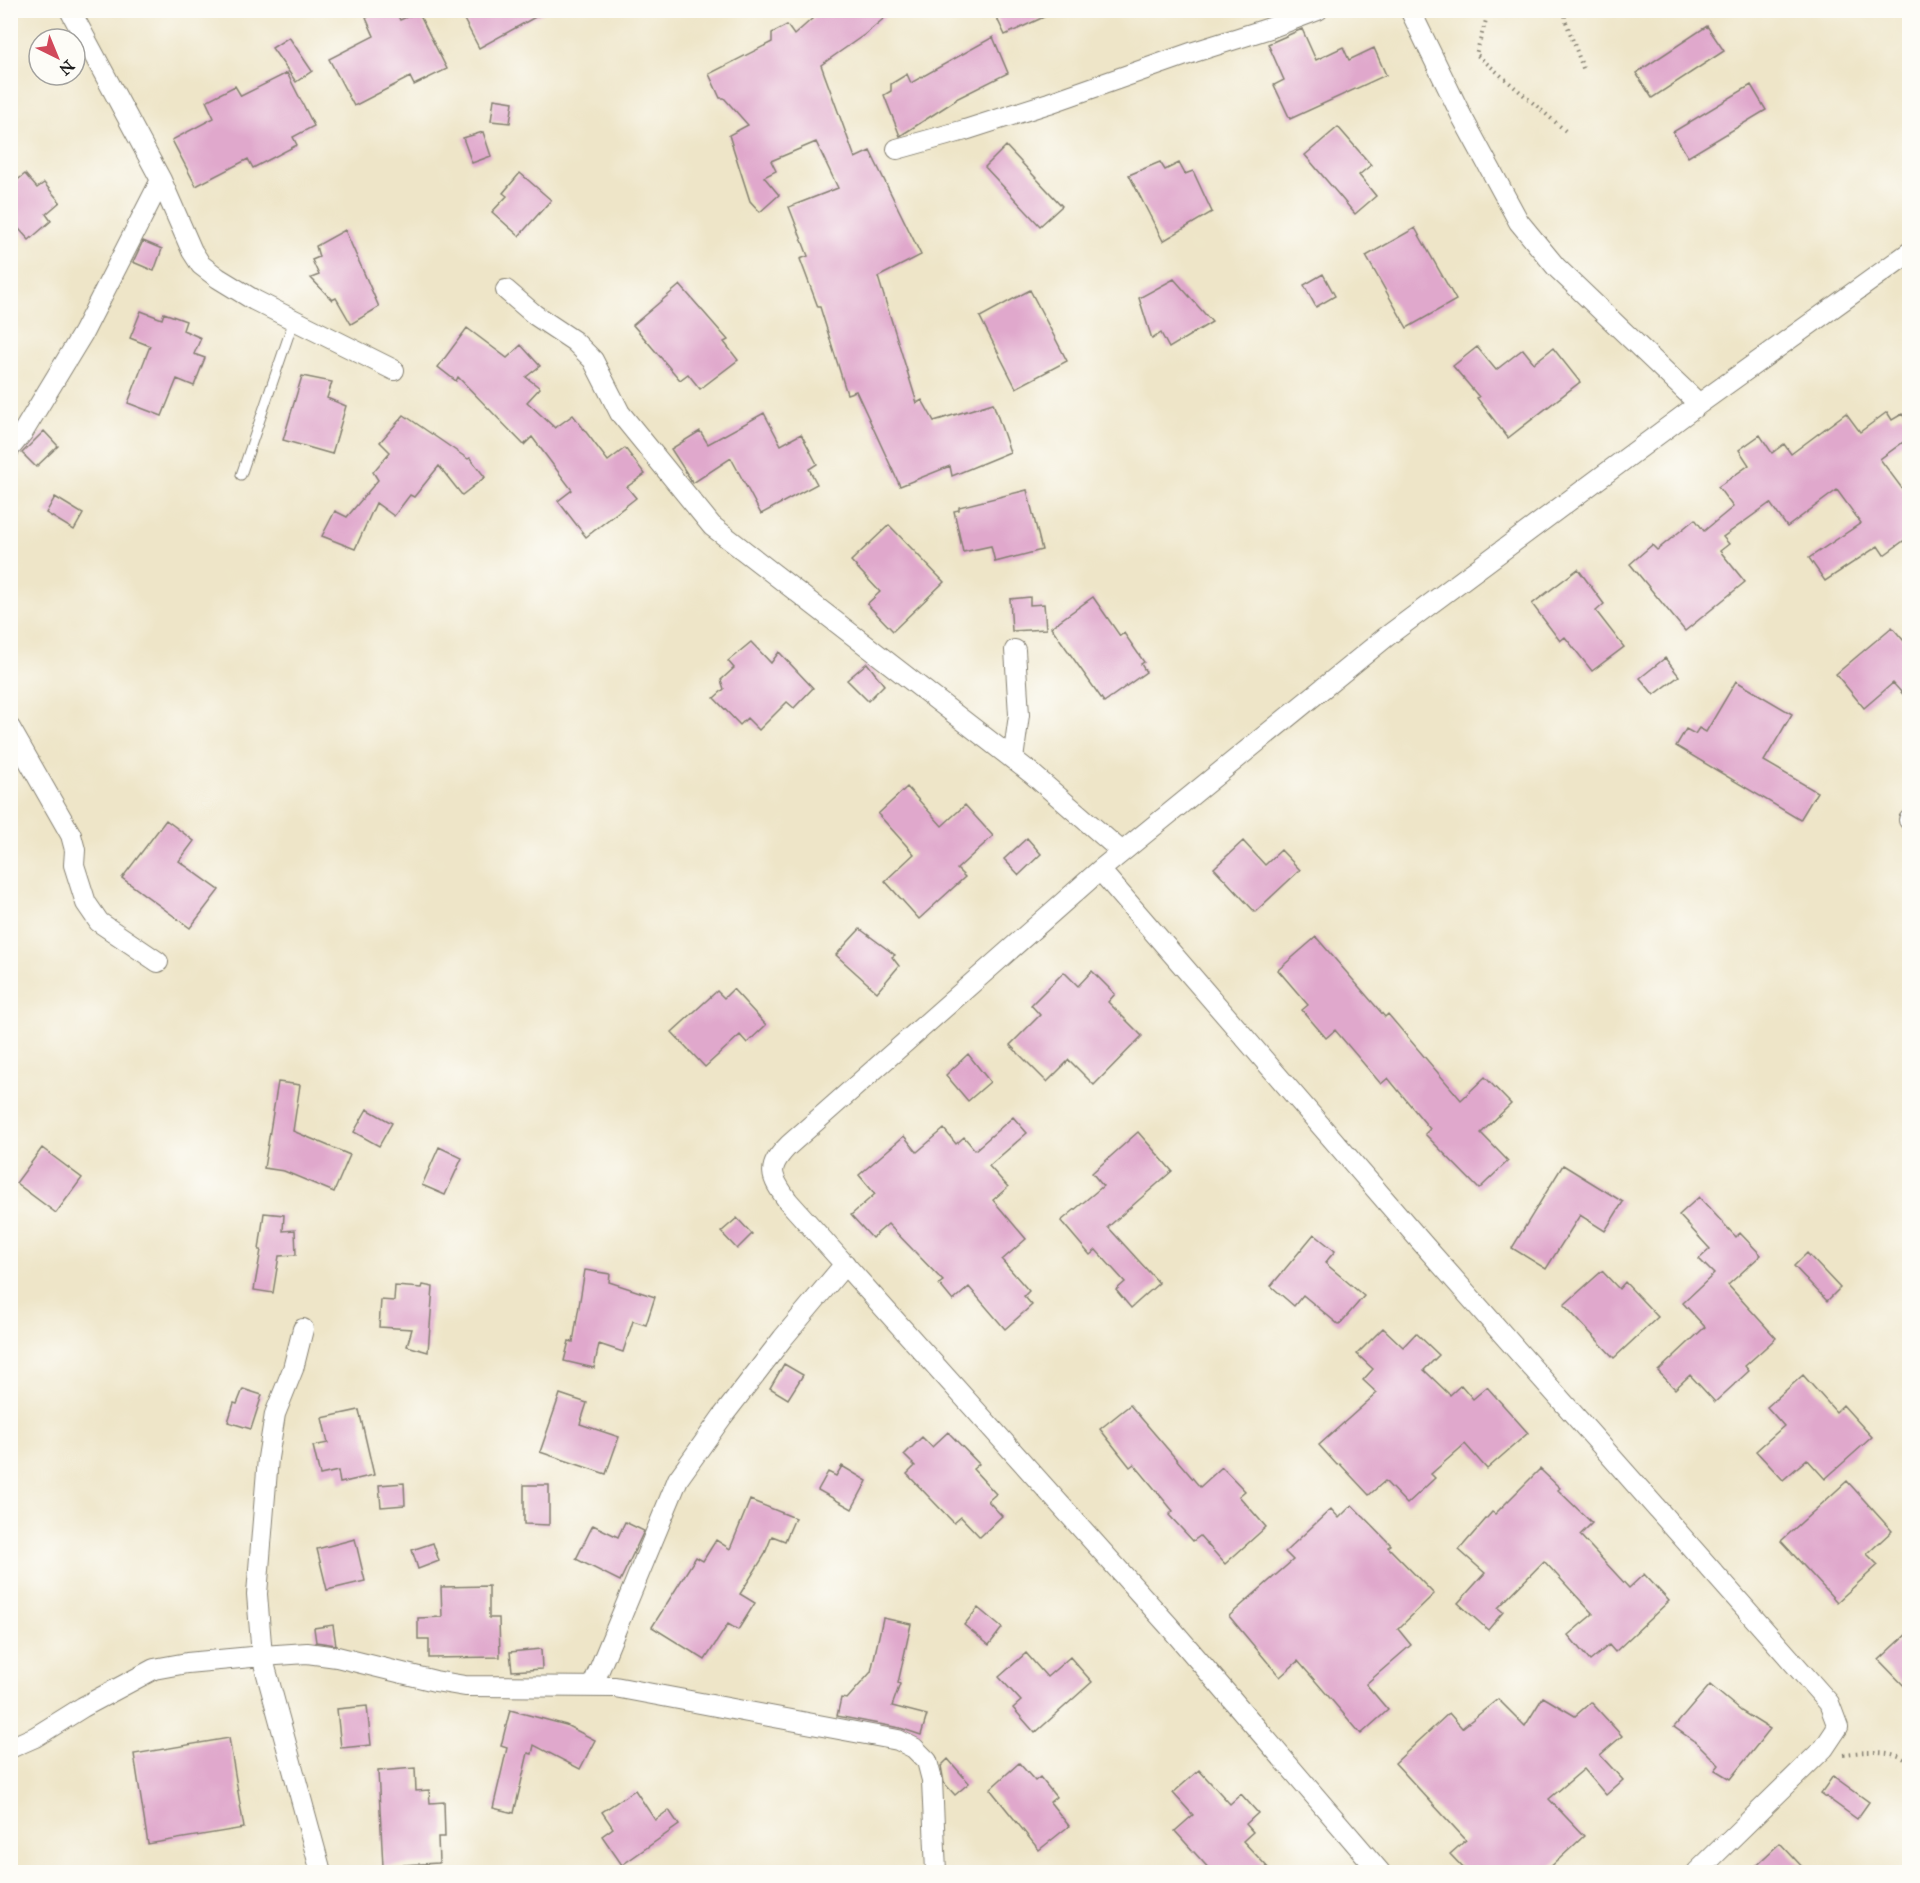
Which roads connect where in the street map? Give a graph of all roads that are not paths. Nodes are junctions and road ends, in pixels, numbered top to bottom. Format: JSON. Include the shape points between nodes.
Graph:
{"nodes":[{"id":1,"x":70,"y":10,"type":"edge"},
{"id":2,"x":1318,"y":10,"type":"edge"},
{"id":3,"x":1410,"y":10,"type":"edge"},
{"id":4,"x":897,"y":149,"type":"dead end"},
{"id":5,"x":161,"y":180,"type":"junction"},
{"id":6,"x":1910,"y":252,"type":"edge"},
{"id":7,"x":506,"y":290,"type":"dead end"},
{"id":8,"x":294,"y":320,"type":"junction"},
{"id":9,"x":394,"y":370,"type":"dead end"},
{"id":10,"x":1699,"y":404,"type":"junction"},
{"id":11,"x":10,"y":448,"type":"edge"},
{"id":12,"x":241,"y":475,"type":"dead end"},
{"id":13,"x":1015,"y":650,"type":"dead end"},
{"id":14,"x":10,"y":728,"type":"edge"},
{"id":15,"x":1013,"y":759,"type":"junction"},
{"id":16,"x":1122,"y":852,"type":"junction"},
{"id":17,"x":1100,"y":870,"type":"junction"},
{"id":18,"x":158,"y":962,"type":"dead end"},
{"id":19,"x":845,"y":1264,"type":"junction"},
{"id":20,"x":303,"y":1329,"type":"dead end"},
{"id":21,"x":262,"y":1656,"type":"junction"},
{"id":22,"x":592,"y":1687,"type":"junction"},
{"id":23,"x":10,"y":1748,"type":"edge"},
{"id":24,"x":321,"y":1872,"type":"edge"},
{"id":25,"x":936,"y":1872,"type":"edge"},
{"id":26,"x":1380,"y":1872,"type":"edge"},
{"id":27,"x":1697,"y":1872,"type":"edge"}],
"edges":[{"from":1,"to":5,"type":"street"},
{"from":2,"to":4,"type":"street","via":[[1038,107]]},
{"from":3,"to":10,"type":"street","via":[[1519,222],[1556,267]]},
{"from":5,"to":8,"type":"street","via":[[201,265],[254,300]]},
{"from":5,"to":11,"type":"street","via":[[83,333]]},
{"from":6,"to":10,"type":"street"},
{"from":7,"to":15,"type":"street","via":[[593,360],[620,413],[712,526]]},
{"from":8,"to":9,"type":"street"},
{"from":8,"to":12,"type":"lane"},
{"from":10,"to":16,"type":"street","via":[[1386,637]]},
{"from":13,"to":15,"type":"street","via":[[1020,715]]},
{"from":14,"to":18,"type":"street","via":[[71,835],[74,865],[86,903],[99,922]]},
{"from":15,"to":16,"type":"street"},
{"from":16,"to":17,"type":"street"},
{"from":17,"to":19,"type":"street","via":[[776,1158],[772,1169],[774,1182]]},
{"from":17,"to":27,"type":"street","via":[[1423,1244],[1829,1703],[1838,1726],[1824,1748]]},
{"from":19,"to":22,"type":"street","via":[[783,1338],[678,1479]]},
{"from":19,"to":26,"type":"street","via":[[1169,1626]]},
{"from":20,"to":21,"type":"street","via":[[293,1370],[275,1414],[268,1458],[257,1594]]},
{"from":21,"to":22,"type":"street","via":[[307,1653],[337,1657],[465,1686]]},
{"from":21,"to":23,"type":"street","via":[[154,1669]]},
{"from":21,"to":24,"type":"street"},
{"from":22,"to":25,"type":"street","via":[[615,1687],[862,1733],[914,1748],[927,1761],[932,1780]]}]}
